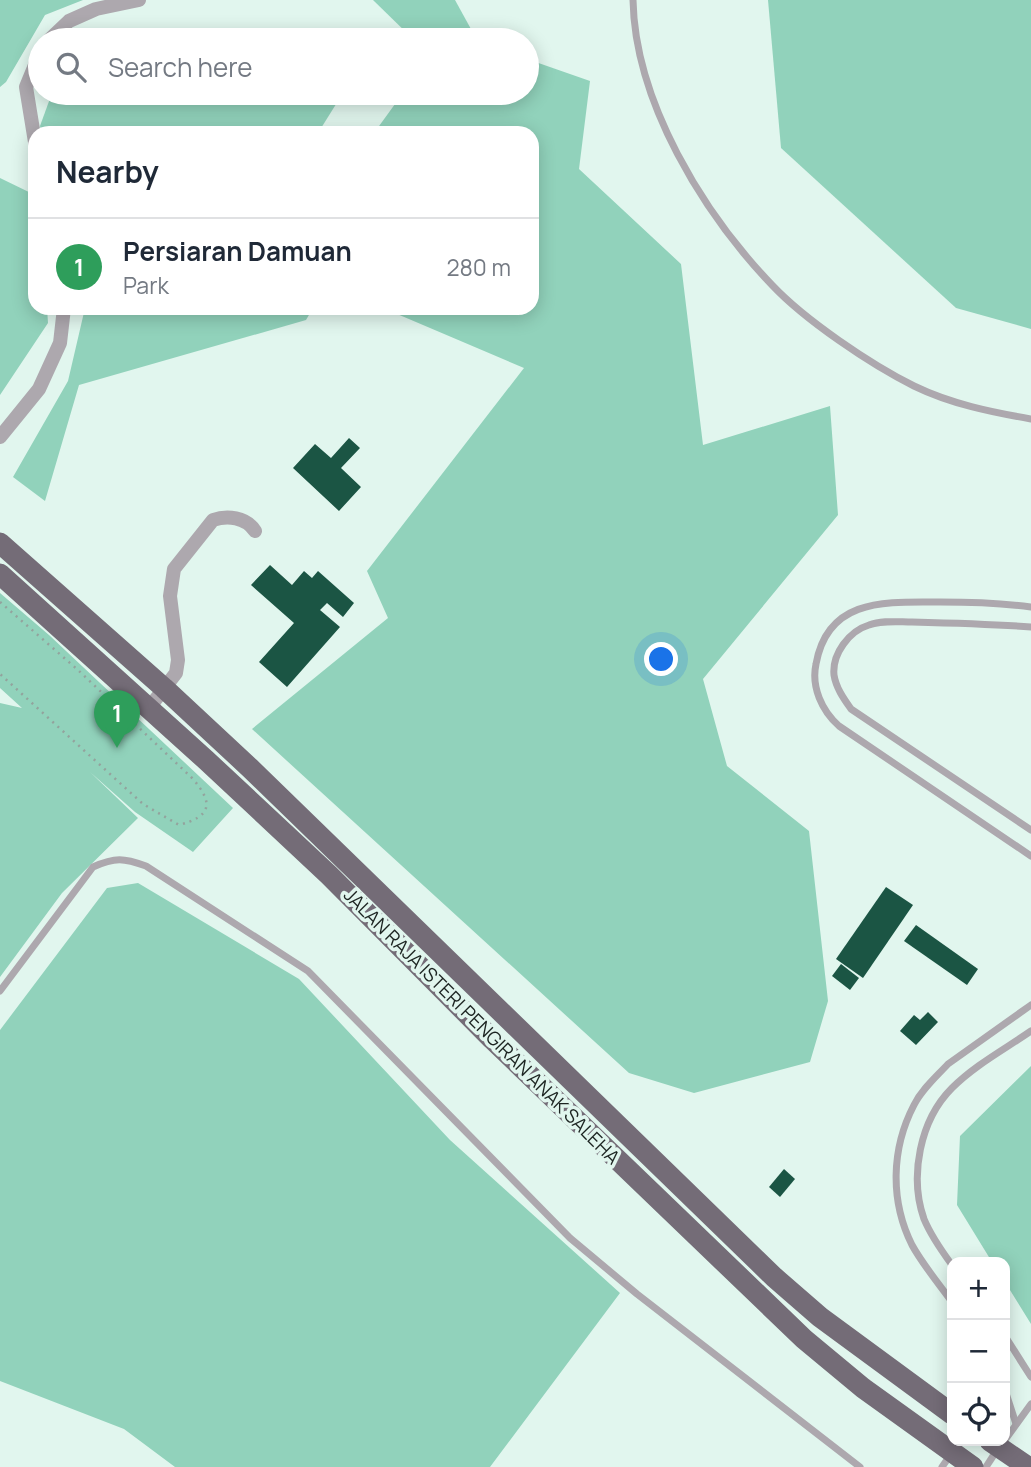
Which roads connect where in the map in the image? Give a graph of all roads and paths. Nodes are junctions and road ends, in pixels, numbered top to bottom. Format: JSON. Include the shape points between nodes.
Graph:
{"nodes":[{"id":1,"x":139,"y":0,"type":"edge"},
{"id":2,"x":633,"y":0,"type":"edge"},
{"id":3,"x":62,"y":28,"type":"edge"},
{"id":4,"x":28,"y":82,"type":"edge"},
{"id":5,"x":28,"y":99,"type":"edge"},
{"id":6,"x":29,"y":105,"type":"edge"},
{"id":7,"x":32,"y":126,"type":"edge"},
{"id":8,"x":63,"y":315,"type":"edge"},
{"id":9,"x":1031,"y":419,"type":"edge"},
{"id":10,"x":0,"y":437,"type":"edge"},
{"id":11,"x":255,"y":531,"type":"dead end"},
{"id":12,"x":0,"y":543,"type":"edge"},
{"id":13,"x":0,"y":574,"type":"edge"},
{"id":14,"x":0,"y":602,"type":"edge"},
{"id":15,"x":1031,"y":607,"type":"edge"},
{"id":16,"x":1031,"y":628,"type":"edge"},
{"id":17,"x":0,"y":674,"type":"edge"},
{"id":18,"x":164,"y":688,"type":"junction"},
{"id":19,"x":149,"y":708,"type":"junction"},
{"id":20,"x":1031,"y":830,"type":"edge"},
{"id":21,"x":1031,"y":856,"type":"edge"},
{"id":22,"x":0,"y":991,"type":"edge"},
{"id":23,"x":1031,"y":1005,"type":"edge"},
{"id":24,"x":1031,"y":1031,"type":"edge"},
{"id":25,"x":947,"y":1258,"type":"edge"},
{"id":26,"x":947,"y":1295,"type":"edge"},
{"id":27,"x":1010,"y":1344,"type":"edge"},
{"id":28,"x":1031,"y":1377,"type":"edge"},
{"id":29,"x":1031,"y":1404,"type":"edge"},
{"id":30,"x":1010,"y":1405,"type":"edge"},
{"id":31,"x":947,"y":1410,"type":"edge"},
{"id":32,"x":1016,"y":1424,"type":"junction"},
{"id":33,"x":1010,"y":1431,"type":"edge"},
{"id":34,"x":998,"y":1446,"type":"edge"},
{"id":35,"x":1004,"y":1446,"type":"edge"},
{"id":36,"x":952,"y":1453,"type":"edge"},
{"id":37,"x":860,"y":1467,"type":"edge"},
{"id":38,"x":972,"y":1467,"type":"edge"},
{"id":39,"x":986,"y":1467,"type":"edge"},
{"id":40,"x":1026,"y":1467,"type":"edge"}],
"edges":[{"from":1,"to":3,"type":"street","via":[[96,9]]},
{"from":2,"to":9,"type":"lane","via":[[644,68],[675,149],[726,231],[774,287],[844,343],[915,386],[955,402]]},
{"from":4,"to":5,"type":"street"},
{"from":6,"to":7,"type":"street"},
{"from":8,"to":10,"type":"street","via":[[60,343],[39,389]]},
{"from":11,"to":18,"type":"street","via":[[231,516],[213,520],[174,569],[170,596],[178,660],[176,673]]},
{"from":12,"to":18,"type":"main road","name":"JALAN RAJA ISTERI PENGIRAN ANAK SALEHA"},
{"from":13,"to":19,"type":"main road","name":"JALAN RAJA ISTERI PENGIRAN ANAK SALEHA"},
{"from":14,"to":17,"type":"path","via":[[192,778],[206,793],[206,810],[199,819],[179,825],[143,804]]},
{"from":15,"to":21,"type":"lane","via":[[972,602],[870,604],[853,611],[826,636],[814,670],[820,702],[839,726]]},
{"from":16,"to":20,"type":"lane","via":[[869,624],[844,643],[834,676],[851,709]]},
{"from":18,"to":19,"type":"street"},
{"from":18,"to":31,"type":"main road","name":"JALAN RAJA ISTERI PENGIRAN ANAK SALEHA","via":[[774,1277],[820,1317]]},
{"from":19,"to":36,"type":"main road","name":"JALAN RAJA ISTERI PENGIRAN ANAK SALEHA","via":[[329,875],[804,1339]]},
{"from":22,"to":37,"type":"lane","via":[[93,867],[111,859],[146,866],[308,971],[569,1238]]},
{"from":23,"to":26,"type":"lane","via":[[948,1064],[915,1104],[906,1124],[899,1149],[899,1209],[921,1259]]},
{"from":24,"to":25,"type":"lane","via":[[966,1075],[932,1115],[919,1159],[918,1198]]},
{"from":27,"to":28,"type":"lane"},
{"from":29,"to":32,"type":"lane"},
{"from":30,"to":32,"type":"lane"},
{"from":32,"to":33,"type":"lane"},
{"from":34,"to":39,"type":"lane"},
{"from":35,"to":40,"type":"main road"},
{"from":36,"to":38,"type":"main road","name":"JALAN RAJA ISTERI PENGIRAN ANAK SALEHA"}]}
